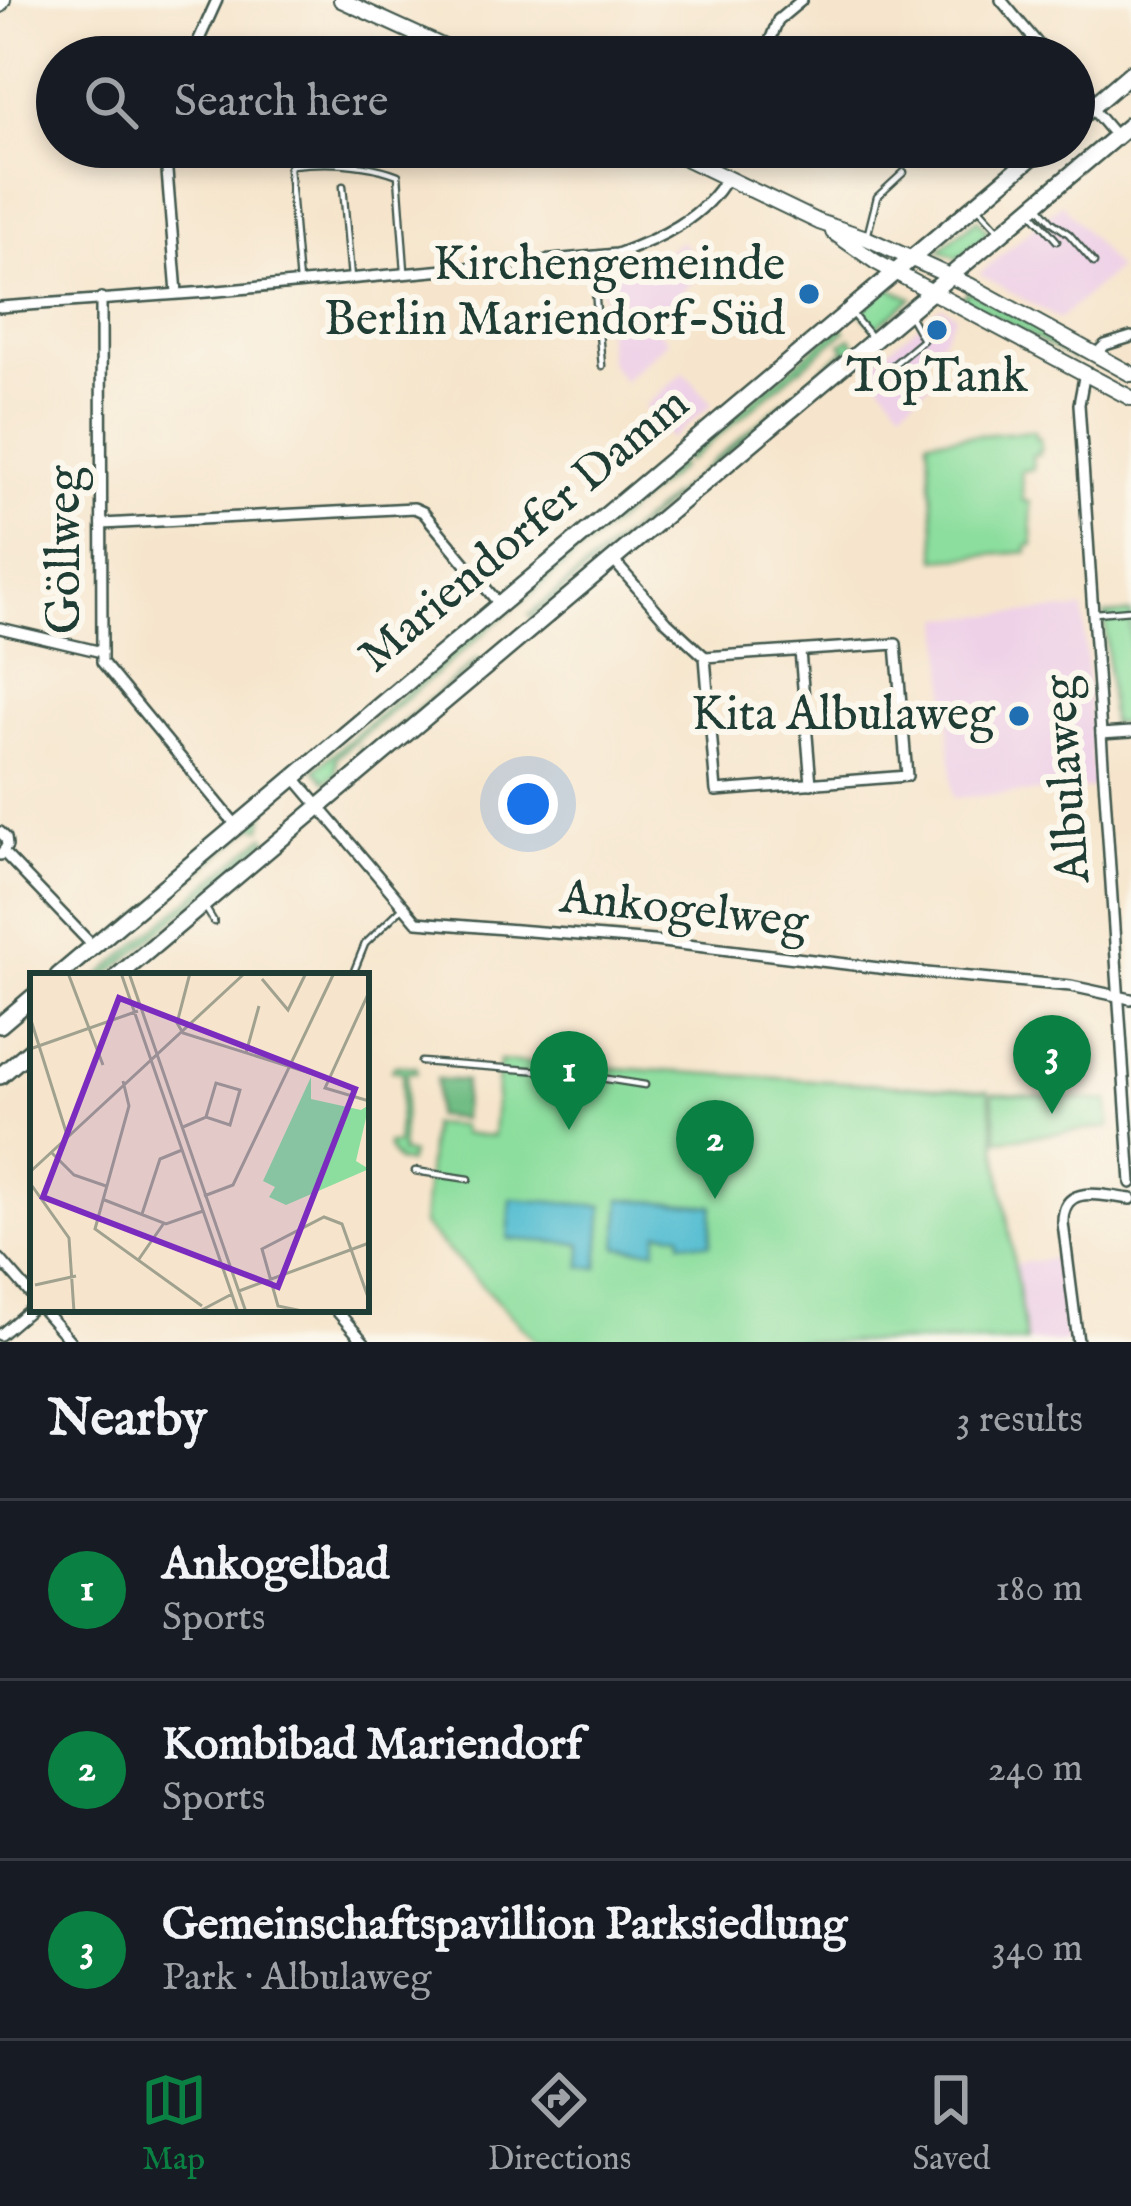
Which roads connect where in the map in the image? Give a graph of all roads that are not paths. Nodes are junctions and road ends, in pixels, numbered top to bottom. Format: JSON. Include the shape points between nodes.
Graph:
{"nodes":[{"id":1,"x":217,"y":0,"type":"edge"},
{"id":2,"x":802,"y":0,"type":"edge"},
{"id":3,"x":1001,"y":0,"type":"edge"},
{"id":4,"x":350,"y":2,"type":"edge"},
{"id":5,"x":201,"y":36,"type":"edge"},
{"id":6,"x":422,"y":36,"type":"edge"},
{"id":7,"x":772,"y":36,"type":"edge"},
{"id":8,"x":1031,"y":36,"type":"edge"},
{"id":9,"x":1131,"y":73,"type":"edge"},
{"id":10,"x":1095,"y":104,"type":"edge"},
{"id":11,"x":1095,"y":112,"type":"edge"},
{"id":12,"x":1131,"y":124,"type":"edge"},
{"id":13,"x":1116,"y":136,"type":"junction"},
{"id":14,"x":1095,"y":154,"type":"edge"},
{"id":15,"x":167,"y":168,"type":"edge"},
{"id":16,"x":289,"y":168,"type":"edge"},
{"id":17,"x":380,"y":168,"type":"edge"},
{"id":18,"x":708,"y":168,"type":"edge"},
{"id":19,"x":1019,"y":168,"type":"edge"},
{"id":20,"x":1078,"y":168,"type":"edge"},
{"id":21,"x":904,"y":172,"type":"dead end"},
{"id":22,"x":728,"y":177,"type":"junction"},
{"id":23,"x":343,"y":186,"type":"dead end"},
{"id":24,"x":976,"y":205,"type":"junction"},
{"id":25,"x":1033,"y":206,"type":"junction"},
{"id":26,"x":819,"y":222,"type":"junction"},
{"id":27,"x":1002,"y":233,"type":"junction"},
{"id":28,"x":866,"y":238,"type":"junction"},
{"id":29,"x":1057,"y":241,"type":"dead end"},
{"id":30,"x":592,"y":257,"type":"junction"},
{"id":31,"x":911,"y":258,"type":"junction"},
{"id":32,"x":1094,"y":263,"type":"dead end"},
{"id":33,"x":895,"y":271,"type":"junction"},
{"id":34,"x":405,"y":274,"type":"junction"},
{"id":35,"x":950,"y":277,"type":"junction"},
{"id":36,"x":351,"y":278,"type":"junction"},
{"id":37,"x":299,"y":283,"type":"junction"},
{"id":38,"x":933,"y":291,"type":"junction"},
{"id":39,"x":178,"y":293,"type":"junction"},
{"id":40,"x":101,"y":298,"type":"junction"},
{"id":41,"x":0,"y":307,"type":"edge"},
{"id":42,"x":848,"y":310,"type":"junction"},
{"id":43,"x":907,"y":312,"type":"junction"},
{"id":44,"x":1131,"y":337,"type":"edge"},
{"id":45,"x":868,"y":345,"type":"junction"},
{"id":46,"x":1096,"y":355,"type":"junction"},
{"id":47,"x":602,"y":366,"type":"dead end"},
{"id":48,"x":1085,"y":372,"type":"junction"},
{"id":49,"x":1131,"y":374,"type":"edge"},
{"id":50,"x":1131,"y":398,"type":"edge"},
{"id":51,"x":102,"y":524,"type":"junction"},
{"id":52,"x":614,"y":560,"type":"junction"},
{"id":53,"x":500,"y":604,"type":"junction"},
{"id":54,"x":1131,"y":610,"type":"edge"},
{"id":55,"x":1093,"y":613,"type":"junction"},
{"id":56,"x":0,"y":628,"type":"edge"},
{"id":57,"x":800,"y":651,"type":"junction"},
{"id":58,"x":102,"y":652,"type":"junction"},
{"id":59,"x":705,"y":658,"type":"junction"},
{"id":60,"x":1131,"y":732,"type":"edge"},
{"id":61,"x":1101,"y":734,"type":"junction"},
{"id":62,"x":294,"y":777,"type":"junction"},
{"id":63,"x":811,"y":784,"type":"junction"},
{"id":64,"x":320,"y":807,"type":"junction"},
{"id":65,"x":236,"y":826,"type":"junction"},
{"id":66,"x":0,"y":832,"type":"edge"},
{"id":67,"x":2,"y":854,"type":"edge"},
{"id":68,"x":203,"y":904,"type":"junction"},
{"id":69,"x":403,"y":907,"type":"junction"},
{"id":70,"x":214,"y":922,"type":"dead end"},
{"id":71,"x":93,"y":946,"type":"junction"},
{"id":72,"x":62,"y":973,"type":"edge"},
{"id":73,"x":122,"y":973,"type":"edge"},
{"id":74,"x":353,"y":973,"type":"edge"},
{"id":75,"x":1125,"y":997,"type":"edge"},
{"id":76,"x":30,"y":999,"type":"edge"},
{"id":77,"x":0,"y":1024,"type":"edge"},
{"id":78,"x":30,"y":1051,"type":"edge"},
{"id":79,"x":421,"y":1062,"type":"dead end"},
{"id":80,"x":0,"y":1076,"type":"edge"},
{"id":81,"x":645,"y":1085,"type":"dead end"},
{"id":82,"x":415,"y":1171,"type":"dead end"},
{"id":83,"x":469,"y":1179,"type":"dead end"},
{"id":84,"x":1131,"y":1183,"type":"edge"},
{"id":85,"x":1131,"y":1198,"type":"edge"},
{"id":86,"x":0,"y":1259,"type":"edge"},
{"id":87,"x":30,"y":1294,"type":"edge"},
{"id":88,"x":30,"y":1310,"type":"edge"},
{"id":89,"x":45,"y":1312,"type":"edge"},
{"id":90,"x":337,"y":1312,"type":"edge"},
{"id":91,"x":0,"y":1335,"type":"edge"},
{"id":92,"x":71,"y":1342,"type":"edge"},
{"id":93,"x":364,"y":1342,"type":"edge"},
{"id":94,"x":1078,"y":1342,"type":"edge"}],
"edges":[{"from":1,"to":5,"type":"street"},
{"from":2,"to":7,"type":"street"},
{"from":3,"to":8,"type":"street"},
{"from":4,"to":6,"type":"street"},
{"from":9,"to":10,"type":"main road"},
{"from":11,"to":13,"type":"street"},
{"from":12,"to":13,"type":"main road","name":"Mariendorfer Damm"},
{"from":13,"to":14,"type":"main road","name":"Mariendorfer Damm"},
{"from":15,"to":39,"type":"street"},
{"from":16,"to":37,"type":"lane"},
{"from":17,"to":34,"type":"lane","via":[[398,175]]},
{"from":18,"to":22,"type":"street"},
{"from":19,"to":24,"type":"main road","name":"Mariendorfer Damm"},
{"from":20,"to":25,"type":"main road","name":"Mariendorfer Damm"},
{"from":21,"to":28,"type":"lane","via":[[877,196]]},
{"from":22,"to":26,"type":"street"},
{"from":22,"to":30,"type":"street","via":[[664,235]]},
{"from":23,"to":36,"type":"lane"},
{"from":24,"to":27,"type":"lane"},
{"from":24,"to":31,"type":"main road","name":"Mariendorfer Damm"},
{"from":25,"to":27,"type":"main road","name":"Mariendorfer Damm"},
{"from":25,"to":29,"type":"lane"},
{"from":25,"to":32,"type":"lane"},
{"from":26,"to":28,"type":"street"},
{"from":26,"to":33,"type":"street"},
{"from":27,"to":35,"type":"main road","name":"Mariendorfer Damm"},
{"from":28,"to":31,"type":"street"},
{"from":30,"to":34,"type":"street"},
{"from":30,"to":47,"type":"lane"},
{"from":31,"to":33,"type":"main road","name":"Mariendorfer Damm"},
{"from":31,"to":35,"type":"street"},
{"from":33,"to":38,"type":"street"},
{"from":33,"to":42,"type":"main road","name":"Mariendorfer Damm"},
{"from":34,"to":36,"type":"street"},
{"from":35,"to":38,"type":"main road","name":"Mariendorfer Damm"},
{"from":35,"to":46,"type":"street"},
{"from":36,"to":37,"type":"street"},
{"from":37,"to":39,"type":"street"},
{"from":38,"to":43,"type":"main road","name":"Mariendorfer Damm"},
{"from":38,"to":48,"type":"street"},
{"from":39,"to":40,"type":"street"},
{"from":40,"to":41,"type":"street"},
{"from":40,"to":51,"type":"street","name":"Göllweg"},
{"from":42,"to":45,"type":"lane"},
{"from":42,"to":53,"type":"main road","name":"Mariendorfer Damm"},
{"from":43,"to":45,"type":"main road","name":"Mariendorfer Damm"},
{"from":43,"to":45,"type":"lane","via":[[923,340],[887,370]]},
{"from":44,"to":46,"type":"street"},
{"from":45,"to":52,"type":"main road","name":"Mariendorfer Damm"},
{"from":46,"to":48,"type":"street"},
{"from":46,"to":49,"type":"street"},
{"from":48,"to":50,"type":"street"},
{"from":48,"to":55,"type":"street","name":"Albulaweg","via":[[1078,404]]},
{"from":51,"to":53,"type":"street","via":[[414,508]]},
{"from":51,"to":58,"type":"street","name":"Göllweg"},
{"from":52,"to":59,"type":"street","name":"Mariendorfer Damm"},
{"from":52,"to":64,"type":"main road","name":"Mariendorfer Damm"},
{"from":53,"to":62,"type":"main road","name":"Mariendorfer Damm"},
{"from":54,"to":55,"type":"lane"},
{"from":55,"to":61,"type":"street","name":"Albulaweg"},
{"from":56,"to":58,"type":"street"},
{"from":57,"to":59,"type":"street"},
{"from":57,"to":63,"type":"street"},
{"from":57,"to":63,"type":"street","via":[[896,644],[900,688],[907,776]]},
{"from":58,"to":65,"type":"street","name":"Göllweg","via":[[105,669]]},
{"from":59,"to":63,"type":"street","via":[[716,791]]},
{"from":60,"to":61,"type":"street"},
{"from":61,"to":75,"type":"street","name":"Albulaweg"},
{"from":62,"to":64,"type":"street"},
{"from":62,"to":65,"type":"main road","name":"Mariendorfer Damm"},
{"from":64,"to":68,"type":"main road","name":"Mariendorfer Damm"},
{"from":64,"to":69,"type":"street"},
{"from":65,"to":71,"type":"main road","name":"Mariendorfer Damm"},
{"from":66,"to":67,"type":"street","via":[[7,842]]},
{"from":67,"to":71,"type":"street"},
{"from":68,"to":70,"type":"lane"},
{"from":68,"to":73,"type":"main road","name":"Mariendorfer Damm"},
{"from":69,"to":74,"type":"lane","via":[[365,944]]},
{"from":69,"to":75,"type":"street","name":"Ankogelweg","via":[[425,923],[654,941]]},
{"from":71,"to":72,"type":"main road","name":"Mariendorfer Damm"},
{"from":75,"to":84,"type":"street","name":"Albulaweg"},
{"from":76,"to":77,"type":"main road"},
{"from":78,"to":80,"type":"main road"},
{"from":79,"to":81,"type":"lane"},
{"from":82,"to":83,"type":"lane"},
{"from":85,"to":94,"type":"street","via":[[1078,1195],[1064,1207]]},
{"from":86,"to":87,"type":"street"},
{"from":88,"to":91,"type":"street"},
{"from":89,"to":92,"type":"street"},
{"from":90,"to":93,"type":"street"}]}
